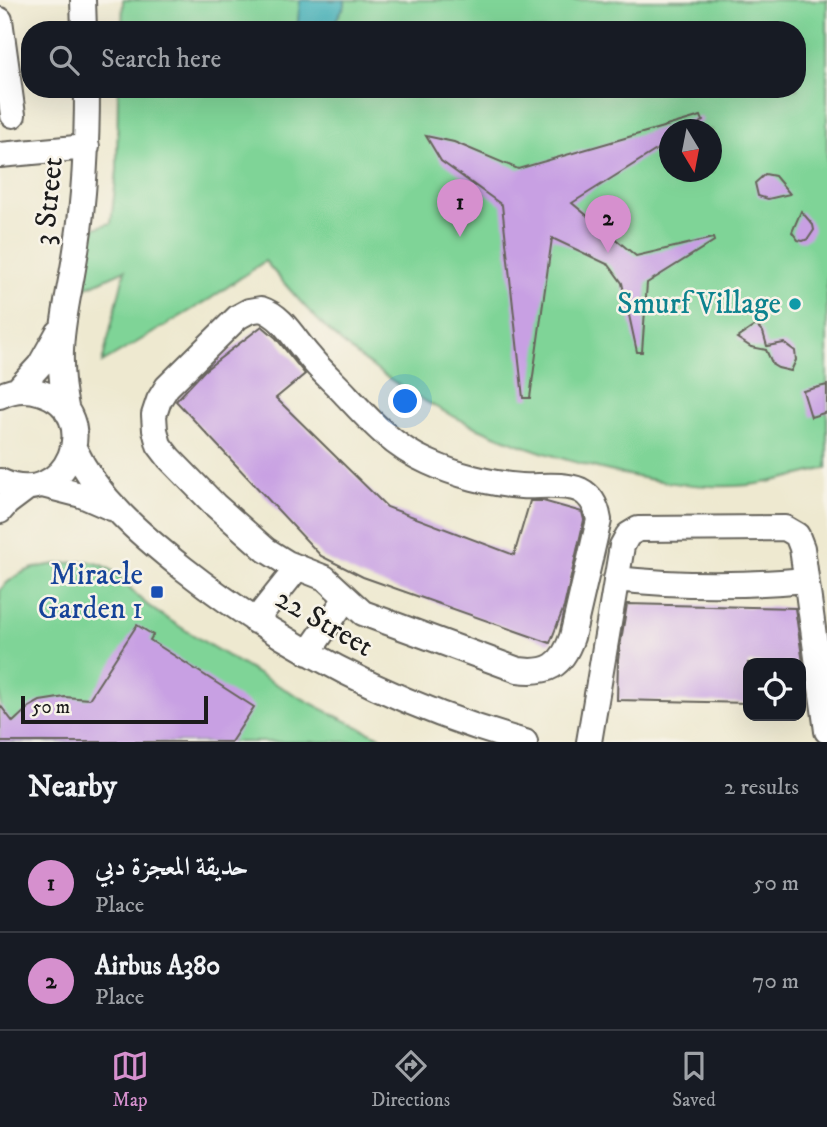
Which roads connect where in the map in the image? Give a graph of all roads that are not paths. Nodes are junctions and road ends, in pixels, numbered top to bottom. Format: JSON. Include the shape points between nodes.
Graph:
{"nodes":[{"id":1,"x":83,"y":0,"type":"edge"},
{"id":2,"x":0,"y":20,"type":"edge"},
{"id":3,"x":84,"y":21,"type":"edge"},
{"id":4,"x":87,"y":98,"type":"edge"},
{"id":5,"x":13,"y":115,"type":"dead end"},
{"id":6,"x":87,"y":148,"type":"junction"},
{"id":7,"x":0,"y":155,"type":"edge"},
{"id":8,"x":63,"y":320,"type":"junction"},
{"id":9,"x":9,"y":393,"type":"edge"},
{"id":10,"x":67,"y":412,"type":"junction"},
{"id":11,"x":74,"y":449,"type":"junction"},
{"id":12,"x":0,"y":481,"type":"edge"},
{"id":13,"x":34,"y":487,"type":"junction"},
{"id":14,"x":0,"y":511,"type":"edge"},
{"id":15,"x":118,"y":512,"type":"junction"},
{"id":16,"x":298,"y":567,"type":"junction"},
{"id":17,"x":616,"y":579,"type":"junction"},
{"id":18,"x":806,"y":580,"type":"junction"},
{"id":19,"x":346,"y":598,"type":"junction"},
{"id":20,"x":255,"y":621,"type":"junction"},
{"id":21,"x":309,"y":653,"type":"junction"},
{"id":22,"x":827,"y":731,"type":"edge"},
{"id":23,"x":525,"y":742,"type":"edge"},
{"id":24,"x":589,"y":742,"type":"edge"}],
"edges":[{"from":1,"to":3,"type":"street"},
{"from":2,"to":5,"type":"street"},
{"from":4,"to":6,"type":"street","name":"3 Street"},
{"from":6,"to":7,"type":"street"},
{"from":6,"to":8,"type":"street","name":"3 Street","via":[[77,245]]},
{"from":8,"to":9,"type":"street","name":"3 Street","via":[[45,358]]},
{"from":8,"to":10,"type":"street","name":"3 Street","via":[[60,358]]},
{"from":9,"to":10,"type":"street","via":[[46,394]]},
{"from":10,"to":11,"type":"street","name":"3 Street"},
{"from":11,"to":13,"type":"street","via":[[56,477]]},
{"from":11,"to":15,"type":"street","name":"22 Street"},
{"from":12,"to":13,"type":"street","name":"22 Street","via":[[13,487]]},
{"from":13,"to":14,"type":"street"},
{"from":13,"to":15,"type":"street","name":"22 Street","via":[[81,495]]},
{"from":15,"to":20,"type":"street","name":"22 Street"},
{"from":16,"to":19,"type":"street","via":[[325,578]]},
{"from":16,"to":19,"type":"street","via":[[266,550],[215,505],[159,446],[155,430],[159,400],[167,387],[249,311],[272,312],[382,433],[414,456],[449,471],[496,482],[580,490],[597,507],[599,520],[572,638],[566,654],[553,667],[536,672],[518,670],[363,613]]},
{"from":16,"to":20,"type":"street"},
{"from":17,"to":18,"type":"street","via":[[692,586]]},
{"from":17,"to":18,"type":"street","via":[[624,540],[638,529],[785,528],[800,541]]},
{"from":17,"to":24,"type":"street"},
{"from":18,"to":22,"type":"street"},
{"from":19,"to":21,"type":"street"},
{"from":20,"to":21,"type":"street","name":"22 Street"},
{"from":21,"to":23,"type":"street","name":"22 Street","via":[[423,708]]}]}
